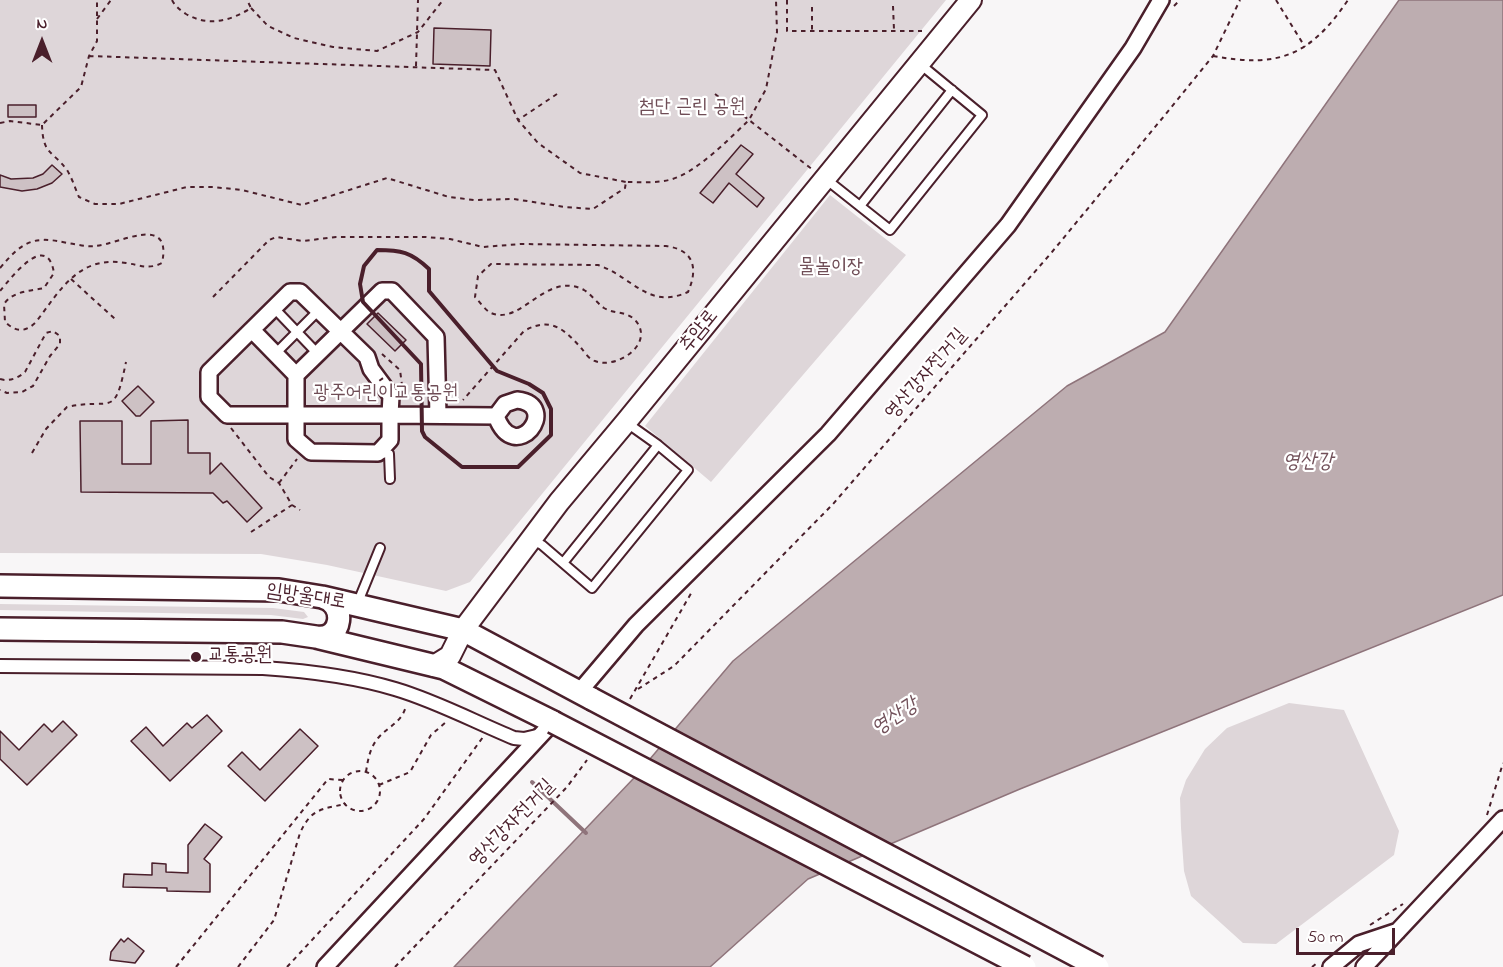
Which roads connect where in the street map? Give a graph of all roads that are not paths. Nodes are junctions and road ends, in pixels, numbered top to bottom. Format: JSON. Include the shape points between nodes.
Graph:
{"nodes":[{"id":1,"x":971,"y":0,"type":"edge"},
{"id":2,"x":1161,"y":0,"type":"edge"},
{"id":3,"x":918,"y":63,"type":"junction"},
{"id":4,"x":952,"y":90,"type":"junction"},
{"id":5,"x":820,"y":175,"type":"junction"},
{"id":6,"x":860,"y":206,"type":"junction"},
{"id":7,"x":274,"y":308,"type":"junction"},
{"id":8,"x":318,"y":311,"type":"junction"},
{"id":9,"x":252,"y":330,"type":"junction"},
{"id":10,"x":296,"y":332,"type":"junction"},
{"id":11,"x":339,"y":332,"type":"junction"},
{"id":12,"x":276,"y":353,"type":"junction"},
{"id":13,"x":318,"y":354,"type":"junction"},
{"id":14,"x":297,"y":375,"type":"junction"},
{"id":15,"x":437,"y":408,"type":"junction"},
{"id":16,"x":297,"y":415,"type":"junction"},
{"id":17,"x":390,"y":415,"type":"junction"},
{"id":18,"x":496,"y":416,"type":"dead end"},
{"id":19,"x":626,"y":422,"type":"junction"},
{"id":20,"x":658,"y":445,"type":"junction"},
{"id":21,"x":378,"y":453,"type":"junction"},
{"id":22,"x":390,"y":479,"type":"dead end"},
{"id":23,"x":530,"y":539,"type":"junction"},
{"id":24,"x":380,"y":548,"type":"dead end"},
{"id":25,"x":563,"y":563,"type":"junction"},
{"id":26,"x":0,"y":586,"type":"edge"},
{"id":27,"x":322,"y":597,"type":"junction"},
{"id":28,"x":357,"y":605,"type":"junction"},
{"id":29,"x":0,"y":628,"type":"edge"},
{"id":30,"x":462,"y":630,"type":"junction"},
{"id":31,"x":316,"y":637,"type":"junction"},
{"id":32,"x":0,"y":666,"type":"edge"},
{"id":33,"x":434,"y":666,"type":"junction"},
{"id":34,"x":586,"y":695,"type":"junction"},
{"id":35,"x":547,"y":729,"type":"junction"},
{"id":36,"x":1503,"y":819,"type":"edge"},
{"id":37,"x":1400,"y":930,"type":"junction"},
{"id":38,"x":1325,"y":964,"type":"edge"},
{"id":39,"x":325,"y":967,"type":"edge"},
{"id":40,"x":1025,"y":967,"type":"edge"},
{"id":41,"x":1098,"y":967,"type":"edge"},
{"id":42,"x":1364,"y":967,"type":"edge"}],
"edges":[{"from":1,"to":3,"type":"street","name":"추암로"},
{"from":2,"to":34,"type":"street","via":[[1133,48],[1008,225],[828,434],[636,625]]},
{"from":3,"to":4,"type":"lane"},
{"from":3,"to":5,"type":"street","name":"추암로"},
{"from":4,"to":6,"type":"lane"},
{"from":4,"to":6,"type":"lane","via":[[982,115],[890,230]]},
{"from":5,"to":6,"type":"lane"},
{"from":5,"to":19,"type":"street","name":"추암로"},
{"from":7,"to":8,"type":"street","via":[[290,292],[300,292]]},
{"from":7,"to":9,"type":"street"},
{"from":7,"to":10,"type":"lane"},
{"from":8,"to":10,"type":"lane"},
{"from":8,"to":11,"type":"street"},
{"from":9,"to":12,"type":"street"},
{"from":9,"to":16,"type":"street","via":[[209,372],[209,397],[227,415]]},
{"from":10,"to":12,"type":"lane"},
{"from":10,"to":13,"type":"lane"},
{"from":11,"to":13,"type":"street"},
{"from":11,"to":15,"type":"street","via":[[382,291],[392,291],[436,337]]},
{"from":11,"to":17,"type":"street","via":[[367,357],[391,396]]},
{"from":12,"to":14,"type":"street"},
{"from":13,"to":14,"type":"street"},
{"from":14,"to":16,"type":"street"},
{"from":15,"to":17,"type":"street"},
{"from":15,"to":18,"type":"street"},
{"from":16,"to":17,"type":"street"},
{"from":16,"to":21,"type":"street","via":[[296,439],[311,452]]},
{"from":17,"to":21,"type":"street","via":[[390,440]]},
{"from":19,"to":20,"type":"lane"},
{"from":19,"to":23,"type":"street","name":"추암로"},
{"from":20,"to":25,"type":"lane"},
{"from":20,"to":25,"type":"lane","via":[[688,470],[592,588]]},
{"from":21,"to":22,"type":"lane","via":[[389,454]]},
{"from":23,"to":25,"type":"lane"},
{"from":23,"to":30,"type":"street","name":"추암로"},
{"from":24,"to":28,"type":"lane"},
{"from":26,"to":27,"type":"main road","name":"임방울대로","via":[[279,590]]},
{"from":27,"to":28,"type":"main road","name":"임방울대로"},
{"from":27,"to":31,"type":"main road","via":[[337,607],[338,627],[328,636]]},
{"from":28,"to":30,"type":"main road","name":"임방울대로"},
{"from":29,"to":31,"type":"main road","name":"임방울대로","via":[[282,632]]},
{"from":30,"to":33,"type":"street","name":"추암로","via":[[450,656]]},
{"from":30,"to":34,"type":"main road","name":"임방울대로"},
{"from":31,"to":33,"type":"main road","name":"임방울대로"},
{"from":32,"to":35,"type":"street","via":[[303,671],[346,677],[410,694],[514,738],[524,739]]},
{"from":33,"to":35,"type":"main road","name":"임방울대로","via":[[444,668]]},
{"from":34,"to":41,"type":"main road","name":"임방울대로","bridge":true},
{"from":35,"to":39,"type":"street"},
{"from":35,"to":40,"type":"main road","name":"임방울대로","bridge":true},
{"from":36,"to":37,"type":"street"},
{"from":37,"to":38,"type":"street","via":[[1359,944]]},
{"from":37,"to":42,"type":"street"}]}
